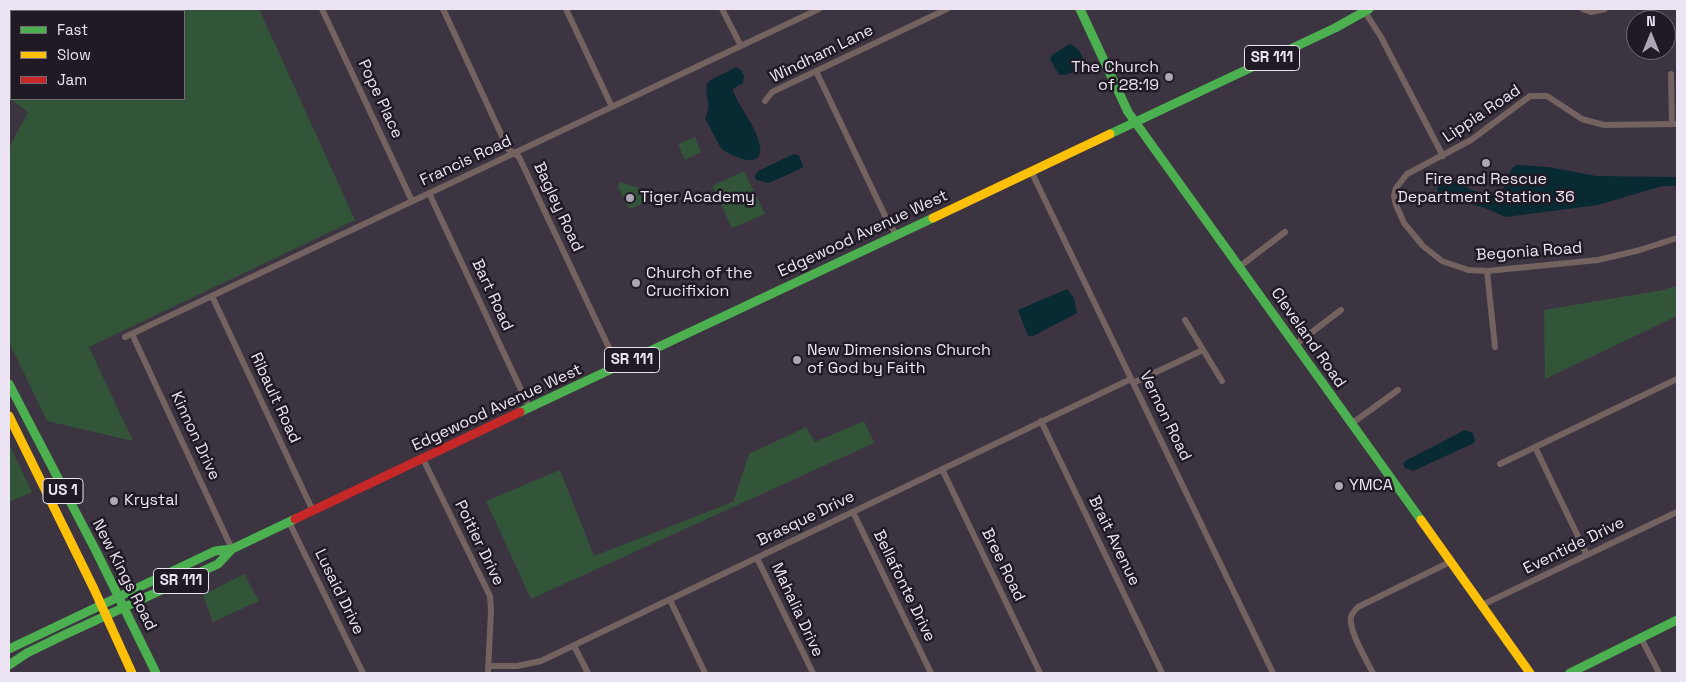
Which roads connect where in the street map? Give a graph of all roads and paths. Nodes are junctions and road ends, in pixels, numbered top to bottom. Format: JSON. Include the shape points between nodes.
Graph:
{"nodes":[{"id":1,"x":322,"y":9,"type":"edge"},
{"id":2,"x":443,"y":9,"type":"edge"},
{"id":3,"x":566,"y":9,"type":"edge"},
{"id":4,"x":722,"y":9,"type":"edge"},
{"id":5,"x":819,"y":9,"type":"edge"},
{"id":6,"x":947,"y":9,"type":"edge"},
{"id":7,"x":1080,"y":9,"type":"edge"},
{"id":8,"x":1583,"y":9,"type":"edge"},
{"id":9,"x":1605,"y":9,"type":"edge"},
{"id":10,"x":1367,"y":10,"type":"edge"},
{"id":11,"x":741,"y":46,"type":"junction"},
{"id":12,"x":816,"y":71,"type":"junction"},
{"id":13,"x":1671,"y":74,"type":"dead end"},
{"id":14,"x":765,"y":102,"type":"dead end"},
{"id":15,"x":612,"y":107,"type":"junction"},
{"id":16,"x":1135,"y":122,"type":"junction"},
{"id":17,"x":1675,"y":124,"type":"edge"},
{"id":18,"x":514,"y":153,"type":"junction"},
{"id":19,"x":1443,"y":156,"type":"junction"},
{"id":20,"x":1031,"y":172,"type":"junction"},
{"id":21,"x":1396,"y":188,"type":"joint"},
{"id":22,"x":429,"y":193,"type":"junction"},
{"id":23,"x":412,"y":201,"type":"junction"},
{"id":24,"x":1285,"y":232,"type":"dead end"},
{"id":25,"x":897,"y":235,"type":"junction"},
{"id":26,"x":1677,"y":238,"type":"edge"},
{"id":27,"x":1239,"y":267,"type":"junction"},
{"id":28,"x":1487,"y":272,"type":"junction"},
{"id":29,"x":212,"y":296,"type":"junction"},
{"id":30,"x":1341,"y":310,"type":"dead end"},
{"id":31,"x":1185,"y":320,"type":"dead end"},
{"id":32,"x":132,"y":334,"type":"junction"},
{"id":33,"x":125,"y":337,"type":"dead end"},
{"id":34,"x":1295,"y":345,"type":"junction"},
{"id":35,"x":1494,"y":347,"type":"dead end"},
{"id":36,"x":1203,"y":350,"type":"junction"},
{"id":37,"x":618,"y":367,"type":"junction"},
{"id":38,"x":1677,"y":379,"type":"edge"},
{"id":39,"x":1132,"y":381,"type":"junction"},
{"id":40,"x":1222,"y":381,"type":"dead end"},
{"id":41,"x":9,"y":384,"type":"edge"},
{"id":42,"x":1398,"y":390,"type":"dead end"},
{"id":43,"x":530,"y":408,"type":"junction"},
{"id":44,"x":9,"y":416,"type":"edge"},
{"id":45,"x":1041,"y":421,"type":"junction"},
{"id":46,"x":1351,"y":424,"type":"junction"},
{"id":47,"x":1535,"y":447,"type":"junction"},
{"id":48,"x":423,"y":459,"type":"junction"},
{"id":49,"x":1500,"y":464,"type":"dead end"},
{"id":50,"x":942,"y":469,"type":"junction"},
{"id":51,"x":312,"y":511,"type":"junction"},
{"id":52,"x":853,"y":512,"type":"junction"},
{"id":53,"x":1677,"y":512,"type":"edge"},
{"id":54,"x":289,"y":522,"type":"junction"},
{"id":55,"x":232,"y":549,"type":"junction"},
{"id":56,"x":1587,"y":555,"type":"junction"},
{"id":57,"x":757,"y":558,"type":"junction"},
{"id":58,"x":1450,"y":562,"type":"junction"},
{"id":59,"x":119,"y":596,"type":"junction"},
{"id":60,"x":670,"y":600,"type":"junction"},
{"id":61,"x":101,"y":605,"type":"junction"},
{"id":62,"x":1482,"y":606,"type":"junction"},
{"id":63,"x":125,"y":608,"type":"junction"},
{"id":64,"x":106,"y":616,"type":"junction"},
{"id":65,"x":1677,"y":620,"type":"edge"},
{"id":66,"x":1641,"y":638,"type":"junction"},
{"id":67,"x":574,"y":646,"type":"junction"},
{"id":68,"x":9,"y":649,"type":"edge"},
{"id":69,"x":9,"y":665,"type":"edge"},
{"id":70,"x":488,"y":670,"type":"edge"},
{"id":71,"x":132,"y":673,"type":"edge"},
{"id":72,"x":156,"y":673,"type":"edge"},
{"id":73,"x":363,"y":673,"type":"edge"},
{"id":74,"x":588,"y":673,"type":"edge"},
{"id":75,"x":705,"y":673,"type":"edge"},
{"id":76,"x":812,"y":673,"type":"edge"},
{"id":77,"x":931,"y":673,"type":"edge"},
{"id":78,"x":1040,"y":673,"type":"edge"},
{"id":79,"x":1162,"y":673,"type":"edge"},
{"id":80,"x":1273,"y":673,"type":"edge"},
{"id":81,"x":1373,"y":673,"type":"edge"},
{"id":82,"x":1530,"y":673,"type":"edge"},
{"id":83,"x":1570,"y":673,"type":"edge"},
{"id":84,"x":1659,"y":673,"type":"edge"}],
"edges":[{"from":1,"to":23,"type":"street","name":"Pope Place"},
{"from":2,"to":18,"type":"street","name":"Bagley Road","via":[[508,149]]},
{"from":3,"to":15,"type":"street"},
{"from":4,"to":11,"type":"street"},
{"from":5,"to":11,"type":"street","name":"Francis Road"},
{"from":6,"to":12,"type":"street","name":"Windham Lane"},
{"from":7,"to":16,"type":"main road","name":"Cleveland Road"},
{"from":8,"to":9,"type":"street","via":[[1596,12]]},
{"from":10,"to":16,"type":"main road","name":"Edgewood Avenue West","number":"SR 111"},
{"from":10,"to":19,"type":"street"},
{"from":11,"to":15,"type":"street","name":"Francis Road"},
{"from":12,"to":14,"type":"street","name":"Windham Lane","via":[[772,92]]},
{"from":12,"to":25,"type":"street"},
{"from":13,"to":17,"type":"street"},
{"from":15,"to":18,"type":"street","name":"Francis Road"},
{"from":16,"to":20,"type":"main road","name":"Edgewood Avenue West","number":"SR 111"},
{"from":16,"to":27,"type":"main road","name":"Cleveland Road"},
{"from":17,"to":19,"type":"street","name":"Lippia Road","via":[[1593,123],[1555,100],[1530,96],[1471,140]]},
{"from":18,"to":22,"type":"street","name":"Francis Road"},
{"from":18,"to":37,"type":"street","name":"Bagley Road","via":[[519,156]]},
{"from":19,"to":21,"type":"street","name":"Lippia Road","via":[[1407,174]]},
{"from":20,"to":25,"type":"main road","name":"Edgewood Avenue West","number":"SR 111"},
{"from":20,"to":39,"type":"street","name":"Vernon Road"},
{"from":21,"to":28,"type":"street","name":"Begonia Road","via":[[1394,196],[1398,211],[1423,246],[1442,261],[1468,270]]},
{"from":22,"to":23,"type":"street","name":"Francis Road"},
{"from":22,"to":43,"type":"street","name":"Bart Road"},
{"from":23,"to":29,"type":"street","name":"Francis Road"},
{"from":24,"to":27,"type":"street"},
{"from":25,"to":37,"type":"main road","name":"Edgewood Avenue West","number":"SR 111"},
{"from":26,"to":28,"type":"street","name":"Begonia Road","via":[[1598,260]]},
{"from":27,"to":34,"type":"main road","name":"Cleveland Road"},
{"from":28,"to":35,"type":"street"},
{"from":29,"to":32,"type":"street","name":"Francis Road"},
{"from":29,"to":51,"type":"street","name":"Ribault Road"},
{"from":30,"to":34,"type":"street"},
{"from":31,"to":36,"type":"street"},
{"from":32,"to":33,"type":"street","name":"Francis Road"},
{"from":32,"to":55,"type":"street","name":"Kinnon Drive"},
{"from":34,"to":46,"type":"main road","name":"Cleveland Road"},
{"from":36,"to":39,"type":"street","name":"Brasque Drive"},
{"from":36,"to":40,"type":"street"},
{"from":37,"to":43,"type":"main road","name":"Edgewood Avenue West","number":"SR 111"},
{"from":38,"to":47,"type":"street"},
{"from":39,"to":45,"type":"street","name":"Brasque Drive"},
{"from":39,"to":80,"type":"street","name":"Vernon Road"},
{"from":41,"to":59,"type":"main road","name":"New Kings Road","number":"US 1"},
{"from":42,"to":46,"type":"street"},
{"from":43,"to":48,"type":"main road","name":"Edgewood Avenue West","number":"SR 111"},
{"from":44,"to":61,"type":"main road","name":"New Kings Road","number":"US 1"},
{"from":45,"to":50,"type":"street","name":"Brasque Drive"},
{"from":45,"to":79,"type":"street","name":"Brait Avenue"},
{"from":46,"to":58,"type":"main road","name":"Cleveland Road"},
{"from":47,"to":49,"type":"street"},
{"from":47,"to":56,"type":"street"},
{"from":48,"to":51,"type":"main road","name":"Edgewood Avenue West","number":"SR 111"},
{"from":48,"to":70,"type":"street","name":"Poitier Drive","via":[[490,596]]},
{"from":50,"to":52,"type":"street","name":"Brasque Drive"},
{"from":50,"to":78,"type":"street","name":"Bree Road"},
{"from":51,"to":54,"type":"main road","name":"Edgewood Avenue West","number":"SR 111"},
{"from":52,"to":57,"type":"street","name":"Brasque Drive"},
{"from":52,"to":77,"type":"street","name":"Bellafonte Drive"},
{"from":53,"to":56,"type":"street","name":"Eventide Drive"},
{"from":54,"to":55,"type":"main road","name":"Edgewood Avenue West","number":"SR 111"},
{"from":54,"to":73,"type":"street","name":"Lusaid Drive"},
{"from":55,"to":59,"type":"main road","name":"Edgewood Avenue West","number":"SR 111","via":[[215,550]]},
{"from":55,"to":63,"type":"main road","name":"Edgewood Avenue West","number":"SR 111","via":[[218,564]]},
{"from":56,"to":62,"type":"street","name":"Eventide Drive"},
{"from":57,"to":60,"type":"street","name":"Brasque Drive"},
{"from":57,"to":76,"type":"street","name":"Mahalia Drive"},
{"from":58,"to":62,"type":"main road","name":"Cleveland Road"},
{"from":58,"to":81,"type":"street","via":[[1358,607],[1351,616],[1352,628]]},
{"from":59,"to":61,"type":"main road","number":"SR 111"},
{"from":59,"to":63,"type":"main road","name":"New Kings Road","number":"US 1"},
{"from":60,"to":67,"type":"street","name":"Brasque Drive"},
{"from":60,"to":75,"type":"street"},
{"from":61,"to":64,"type":"main road","name":"New Kings Road","number":"US 1"},
{"from":61,"to":68,"type":"main road","number":"SR 111"},
{"from":62,"to":82,"type":"main road","name":"Cleveland Road"},
{"from":63,"to":64,"type":"main road","number":"SR 111"},
{"from":63,"to":72,"type":"main road","name":"New Kings Road","number":"US 1"},
{"from":64,"to":69,"type":"main road","number":"SR 111"},
{"from":64,"to":71,"type":"main road","name":"New Kings Road","number":"US 1"},
{"from":65,"to":66,"type":"main road"},
{"from":66,"to":83,"type":"main road"},
{"from":66,"to":84,"type":"street"},
{"from":67,"to":70,"type":"street","name":"Brasque Drive","via":[[541,661]]},
{"from":67,"to":74,"type":"street"}]}
